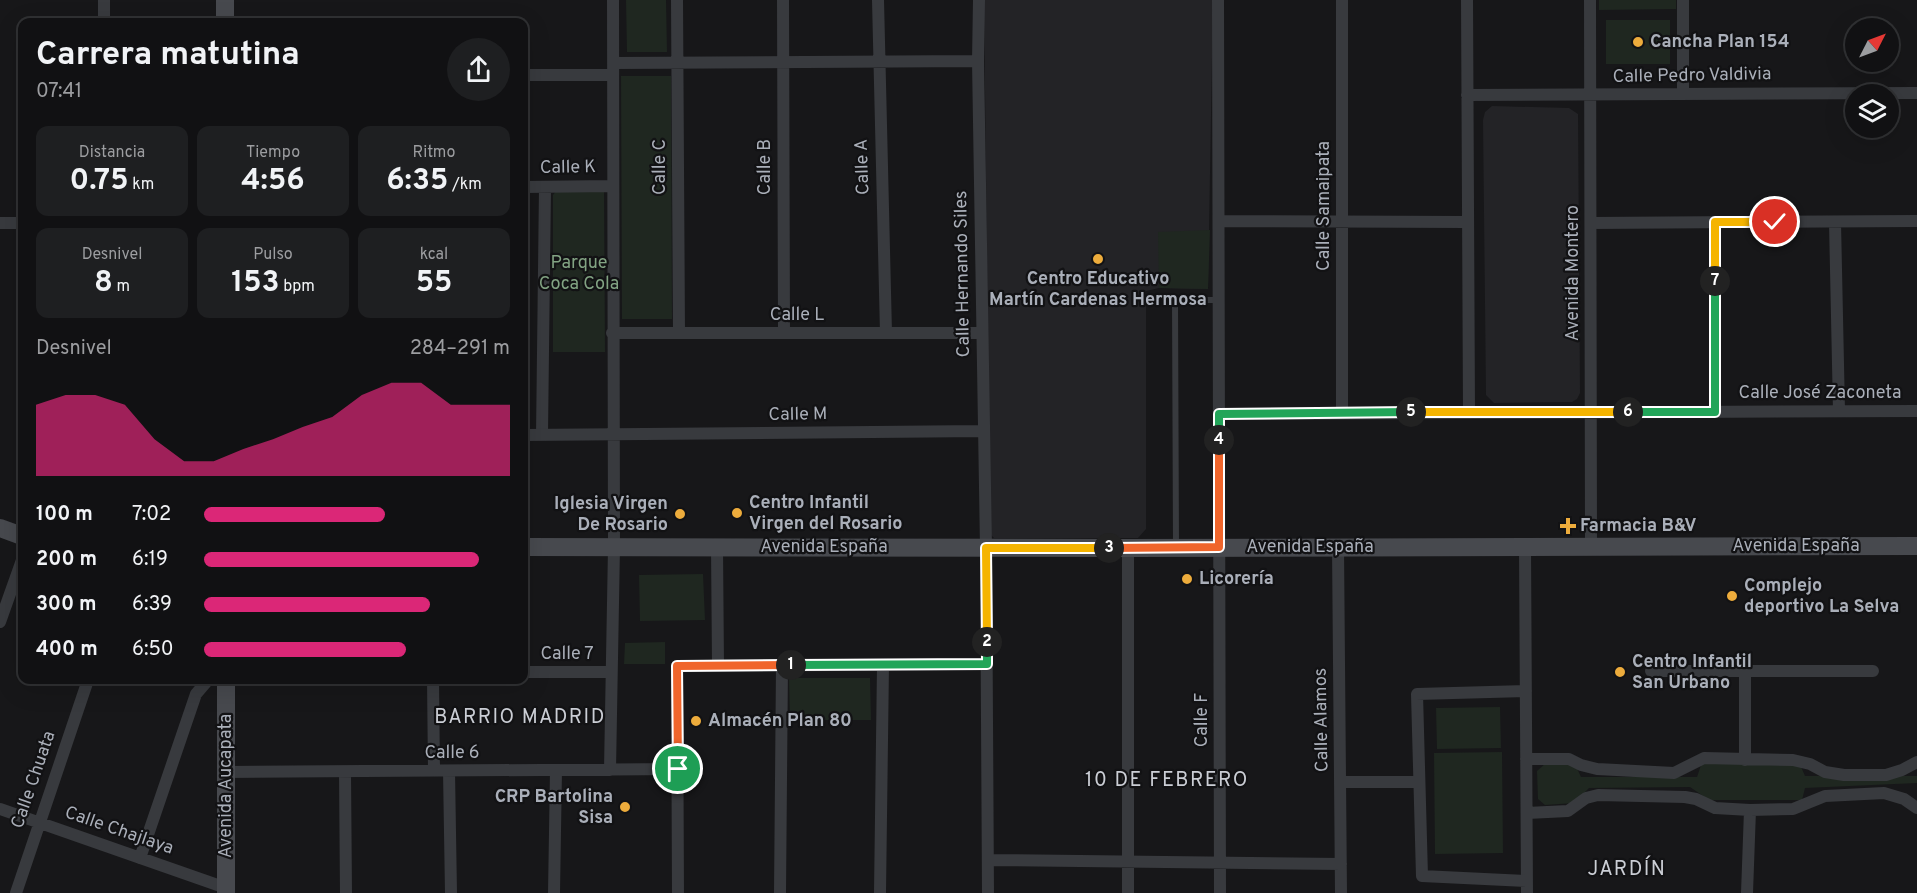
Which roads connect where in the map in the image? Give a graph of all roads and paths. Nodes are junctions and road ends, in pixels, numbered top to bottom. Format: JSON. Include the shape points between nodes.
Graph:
{"nodes":[{"id":1,"x":104,"y":0,"type":"edge"},
{"id":2,"x":225,"y":0,"type":"edge"},
{"id":3,"x":613,"y":0,"type":"edge"},
{"id":4,"x":677,"y":0,"type":"edge"},
{"id":5,"x":783,"y":0,"type":"edge"},
{"id":6,"x":878,"y":0,"type":"edge"},
{"id":7,"x":979,"y":0,"type":"edge"},
{"id":8,"x":1218,"y":0,"type":"edge"},
{"id":9,"x":1342,"y":0,"type":"edge"},
{"id":10,"x":1467,"y":0,"type":"edge"},
{"id":11,"x":1590,"y":0,"type":"edge"},
{"id":12,"x":1683,"y":0,"type":"edge"},
{"id":13,"x":104,"y":18,"type":"edge"},
{"id":14,"x":225,"y":18,"type":"edge"},
{"id":15,"x":978,"y":61,"type":"junction"},
{"id":16,"x":783,"y":62,"type":"junction"},
{"id":17,"x":878,"y":62,"type":"junction"},
{"id":18,"x":677,"y":63,"type":"junction"},
{"id":19,"x":613,"y":69,"type":"junction"},
{"id":20,"x":528,"y":75,"type":"edge"},
{"id":21,"x":1917,"y":93,"type":"edge"},
{"id":22,"x":1683,"y":94,"type":"junction"},
{"id":23,"x":1467,"y":95,"type":"junction"},
{"id":24,"x":1590,"y":96,"type":"junction"},
{"id":25,"x":613,"y":186,"type":"junction"},
{"id":26,"x":528,"y":187,"type":"edge"},
{"id":27,"x":545,"y":187,"type":"junction"},
{"id":28,"x":1219,"y":221,"type":"junction"},
{"id":29,"x":1917,"y":221,"type":"edge"},
{"id":30,"x":1342,"y":222,"type":"junction"},
{"id":31,"x":1467,"y":222,"type":"junction"},
{"id":32,"x":1715,"y":222,"type":"junction"},
{"id":33,"x":1835,"y":222,"type":"junction"},
{"id":34,"x":0,"y":223,"type":"edge"},
{"id":35,"x":18,"y":223,"type":"edge"},
{"id":36,"x":1591,"y":223,"type":"junction"},
{"id":37,"x":1219,"y":300,"type":"junction"},
{"id":38,"x":612,"y":333,"type":"junction"},
{"id":39,"x":679,"y":333,"type":"junction"},
{"id":40,"x":784,"y":333,"type":"junction"},
{"id":41,"x":886,"y":333,"type":"junction"},
{"id":42,"x":981,"y":333,"type":"junction"},
{"id":43,"x":1839,"y":411,"type":"junction"},
{"id":44,"x":1917,"y":411,"type":"edge"},
{"id":45,"x":1469,"y":412,"type":"junction"},
{"id":46,"x":1591,"y":412,"type":"junction"},
{"id":47,"x":1715,"y":412,"type":"junction"},
{"id":48,"x":1342,"y":413,"type":"junction"},
{"id":49,"x":1219,"y":414,"type":"junction"},
{"id":50,"x":982,"y":431,"type":"junction"},
{"id":51,"x":528,"y":435,"type":"edge"},
{"id":52,"x":542,"y":435,"type":"junction"},
{"id":53,"x":613,"y":435,"type":"junction"},
{"id":54,"x":0,"y":528,"type":"edge"},
{"id":55,"x":18,"y":535,"type":"edge"},
{"id":56,"x":1525,"y":546,"type":"junction"},
{"id":57,"x":1592,"y":546,"type":"junction"},
{"id":58,"x":1917,"y":546,"type":"edge"},
{"id":59,"x":528,"y":547,"type":"edge"},
{"id":60,"x":614,"y":547,"type":"junction"},
{"id":61,"x":717,"y":547,"type":"junction"},
{"id":62,"x":1176,"y":547,"type":"junction"},
{"id":63,"x":1219,"y":547,"type":"junction"},
{"id":64,"x":1338,"y":547,"type":"junction"},
{"id":65,"x":986,"y":548,"type":"junction"},
{"id":66,"x":1128,"y":548,"type":"junction"},
{"id":67,"x":18,"y":571,"type":"edge"},
{"id":68,"x":0,"y":622,"type":"edge"},
{"id":69,"x":987,"y":664,"type":"junction"},
{"id":70,"x":782,"y":665,"type":"junction"},
{"id":71,"x":883,"y":665,"type":"junction"},
{"id":72,"x":718,"y":666,"type":"junction"},
{"id":73,"x":1651,"y":671,"type":"dead end"},
{"id":74,"x":1745,"y":671,"type":"junction"},
{"id":75,"x":1873,"y":671,"type":"dead end"},
{"id":76,"x":528,"y":672,"type":"edge"},
{"id":77,"x":611,"y":672,"type":"junction"},
{"id":78,"x":87,"y":684,"type":"edge"},
{"id":79,"x":205,"y":684,"type":"edge"},
{"id":80,"x":226,"y":684,"type":"edge"},
{"id":81,"x":433,"y":684,"type":"edge"},
{"id":82,"x":1526,"y":691,"type":"junction"},
{"id":83,"x":1526,"y":759,"type":"junction"},
{"id":84,"x":1745,"y":760,"type":"junction"},
{"id":85,"x":1917,"y":762,"type":"edge"},
{"id":86,"x":678,"y":769,"type":"junction"},
{"id":87,"x":556,"y":770,"type":"junction"},
{"id":88,"x":610,"y":770,"type":"junction"},
{"id":89,"x":434,"y":771,"type":"junction"},
{"id":90,"x":449,"y":771,"type":"junction"},
{"id":91,"x":226,"y":772,"type":"junction"},
{"id":92,"x":345,"y":772,"type":"junction"},
{"id":93,"x":1340,"y":782,"type":"junction"},
{"id":94,"x":1419,"y":782,"type":"junction"},
{"id":95,"x":1917,"y":808,"type":"edge"},
{"id":96,"x":0,"y":809,"type":"edge"},
{"id":97,"x":1750,"y":810,"type":"junction"},
{"id":98,"x":1527,"y":813,"type":"junction"},
{"id":99,"x":39,"y":822,"type":"junction"},
{"id":100,"x":140,"y":858,"type":"junction"},
{"id":101,"x":988,"y":860,"type":"junction"},
{"id":102,"x":1128,"y":862,"type":"junction"},
{"id":103,"x":1220,"y":863,"type":"junction"},
{"id":104,"x":1341,"y":864,"type":"junction"},
{"id":105,"x":1527,"y":887,"type":"edge"},
{"id":106,"x":226,"y":890,"type":"edge"},
{"id":107,"x":16,"y":893,"type":"edge"},
{"id":108,"x":346,"y":893,"type":"edge"},
{"id":109,"x":451,"y":893,"type":"edge"},
{"id":110,"x":554,"y":893,"type":"edge"},
{"id":111,"x":678,"y":893,"type":"edge"},
{"id":112,"x":780,"y":893,"type":"edge"},
{"id":113,"x":880,"y":893,"type":"edge"},
{"id":114,"x":988,"y":893,"type":"edge"},
{"id":115,"x":1128,"y":893,"type":"edge"},
{"id":116,"x":1220,"y":893,"type":"edge"},
{"id":117,"x":1341,"y":893,"type":"edge"},
{"id":118,"x":1747,"y":893,"type":"edge"}],
"edges":[{"from":1,"to":13,"type":"street"},
{"from":2,"to":14,"type":"street"},
{"from":3,"to":19,"type":"street"},
{"from":4,"to":18,"type":"street","name":"Calle C"},
{"from":5,"to":16,"type":"street","name":"Calle B"},
{"from":6,"to":17,"type":"street","name":"Calle A"},
{"from":7,"to":15,"type":"street","name":"Calle Hernando Siles"},
{"from":8,"to":28,"type":"street","name":"Calle F"},
{"from":9,"to":30,"type":"street","name":"Calle Samaipata"},
{"from":10,"to":23,"type":"street"},
{"from":11,"to":24,"type":"street","name":"Avenida Montero"},
{"from":12,"to":22,"type":"street"},
{"from":15,"to":17,"type":"street"},
{"from":15,"to":42,"type":"street","name":"Calle Hernando Siles"},
{"from":16,"to":17,"type":"street"},
{"from":16,"to":18,"type":"street"},
{"from":16,"to":40,"type":"street","name":"Calle B"},
{"from":17,"to":41,"type":"street","name":"Calle A"},
{"from":18,"to":19,"type":"street"},
{"from":18,"to":39,"type":"street","name":"Calle C"},
{"from":19,"to":20,"type":"street"},
{"from":19,"to":25,"type":"street"},
{"from":21,"to":22,"type":"street","name":"Calle Pedro Valdivia"},
{"from":22,"to":24,"type":"street","name":"Calle Pedro Valdivia"},
{"from":23,"to":24,"type":"street","name":"Calle Pedro Valdivia"},
{"from":23,"to":31,"type":"street"},
{"from":24,"to":36,"type":"street","name":"Avenida Montero"},
{"from":25,"to":27,"type":"street","name":"Calle K"},
{"from":25,"to":38,"type":"street"},
{"from":26,"to":27,"type":"street","name":"Calle K"},
{"from":27,"to":52,"type":"street"},
{"from":28,"to":30,"type":"street"},
{"from":28,"to":37,"type":"street","name":"Calle F"},
{"from":29,"to":33,"type":"street"},
{"from":30,"to":31,"type":"street"},
{"from":30,"to":48,"type":"street","name":"Calle Samaipata"},
{"from":31,"to":45,"type":"street"},
{"from":32,"to":33,"type":"street"},
{"from":32,"to":36,"type":"street"},
{"from":32,"to":47,"type":"street"},
{"from":33,"to":43,"type":"street"},
{"from":34,"to":35,"type":"street"},
{"from":36,"to":46,"type":"street","name":"Avenida Montero"},
{"from":37,"to":49,"type":"street","name":"Calle F"},
{"from":37,"to":62,"type":"lane","via":[[1175,300]]},
{"from":38,"to":39,"type":"street","name":"Calle L"},
{"from":38,"to":53,"type":"street"},
{"from":39,"to":40,"type":"street","name":"Calle L"},
{"from":40,"to":41,"type":"street","name":"Calle L"},
{"from":41,"to":42,"type":"street","name":"Calle L"},
{"from":42,"to":50,"type":"street","name":"Calle Hernando Siles"},
{"from":43,"to":44,"type":"street","name":"Calle José Zaconeta"},
{"from":43,"to":47,"type":"street","name":"Calle José Zaconeta"},
{"from":45,"to":46,"type":"street","name":"Calle José Zaconeta"},
{"from":45,"to":48,"type":"street","name":"Calle José Zaconeta"},
{"from":46,"to":47,"type":"street","name":"Calle José Zaconeta"},
{"from":46,"to":57,"type":"street","name":"Avenida Montero"},
{"from":48,"to":49,"type":"street","name":"Calle José Zaconeta"},
{"from":49,"to":63,"type":"street","name":"Calle F"},
{"from":50,"to":53,"type":"street","name":"Calle M"},
{"from":50,"to":65,"type":"street","name":"Calle Hernando Siles"},
{"from":51,"to":52,"type":"street","name":"Calle M"},
{"from":52,"to":53,"type":"street","name":"Calle M"},
{"from":53,"to":60,"type":"street"},
{"from":54,"to":55,"type":"street"},
{"from":56,"to":57,"type":"street","name":"Avenida España"},
{"from":56,"to":64,"type":"street","name":"Avenida España"},
{"from":56,"to":82,"type":"street"},
{"from":57,"to":58,"type":"street","name":"Avenida España"},
{"from":59,"to":60,"type":"street","name":"Avenida España"},
{"from":60,"to":61,"type":"street","name":"Avenida España"},
{"from":60,"to":77,"type":"street"},
{"from":61,"to":65,"type":"street","name":"Avenida España"},
{"from":61,"to":72,"type":"street"},
{"from":62,"to":63,"type":"street","name":"Avenida España"},
{"from":62,"to":66,"type":"street","name":"Avenida España"},
{"from":63,"to":64,"type":"street","name":"Avenida España"},
{"from":63,"to":103,"type":"street","name":"Calle F"},
{"from":64,"to":93,"type":"street","name":"Calle Alamos"},
{"from":65,"to":66,"type":"street","name":"Avenida España"},
{"from":65,"to":69,"type":"street","name":"Calle Hernando Siles"},
{"from":66,"to":102,"type":"street"},
{"from":67,"to":68,"type":"street"},
{"from":69,"to":71,"type":"street"},
{"from":69,"to":101,"type":"street","name":"Calle Hernando Siles"},
{"from":70,"to":71,"type":"street"},
{"from":70,"to":72,"type":"street"},
{"from":70,"to":112,"type":"street"},
{"from":71,"to":113,"type":"street"},
{"from":72,"to":86,"type":"street","via":[[677,666]]},
{"from":73,"to":74,"type":"street"},
{"from":74,"to":75,"type":"street"},
{"from":74,"to":84,"type":"street"},
{"from":76,"to":77,"type":"street","name":"Calle 7"},
{"from":77,"to":88,"type":"street"},
{"from":78,"to":99,"type":"street","name":"Calle Chuata"},
{"from":79,"to":100,"type":"street","via":[[196,694]]},
{"from":80,"to":91,"type":"street","name":"Avenida Aucapata"},
{"from":81,"to":89,"type":"street"},
{"from":82,"to":83,"type":"street"},
{"from":82,"to":94,"type":"street","via":[[1417,693]]},
{"from":83,"to":84,"type":"street","via":[[1569,759],[1597,769],[1674,773],[1704,758]]},
{"from":83,"to":98,"type":"street"},
{"from":84,"to":85,"type":"street","via":[[1793,760],[1844,775],[1886,775]]},
{"from":86,"to":88,"type":"street","name":"Calle 6"},
{"from":86,"to":111,"type":"street"},
{"from":87,"to":88,"type":"street","name":"Calle 6"},
{"from":87,"to":90,"type":"street","name":"Calle 6"},
{"from":87,"to":110,"type":"street"},
{"from":89,"to":90,"type":"street","name":"Calle 6"},
{"from":89,"to":92,"type":"street","name":"Calle 6"},
{"from":90,"to":109,"type":"street"},
{"from":91,"to":92,"type":"street","name":"Calle 6"},
{"from":91,"to":106,"type":"street","name":"Avenida Aucapata"},
{"from":92,"to":108,"type":"street"},
{"from":93,"to":94,"type":"street"},
{"from":93,"to":104,"type":"street","name":"Calle Alamos"},
{"from":94,"to":105,"type":"street","via":[[1422,876]]},
{"from":95,"to":97,"type":"street","via":[[1884,793],[1825,796],[1793,809]]},
{"from":96,"to":99,"type":"street","name":"Calle Chajlaya"},
{"from":97,"to":98,"type":"street","via":[[1715,808],[1685,797],[1598,795],[1568,811]]},
{"from":97,"to":118,"type":"street"},
{"from":98,"to":105,"type":"street"},
{"from":99,"to":100,"type":"street","name":"Calle Chajlaya"},
{"from":99,"to":107,"type":"street","name":"Calle Chuata"},
{"from":100,"to":106,"type":"street","name":"Calle Chajlaya"},
{"from":101,"to":102,"type":"street"},
{"from":101,"to":114,"type":"street","name":"Calle Hernando Siles"},
{"from":102,"to":103,"type":"street"},
{"from":102,"to":115,"type":"street"},
{"from":103,"to":104,"type":"street"},
{"from":103,"to":116,"type":"street","name":"Calle F"},
{"from":104,"to":117,"type":"street","name":"Calle Alamos"}]}
